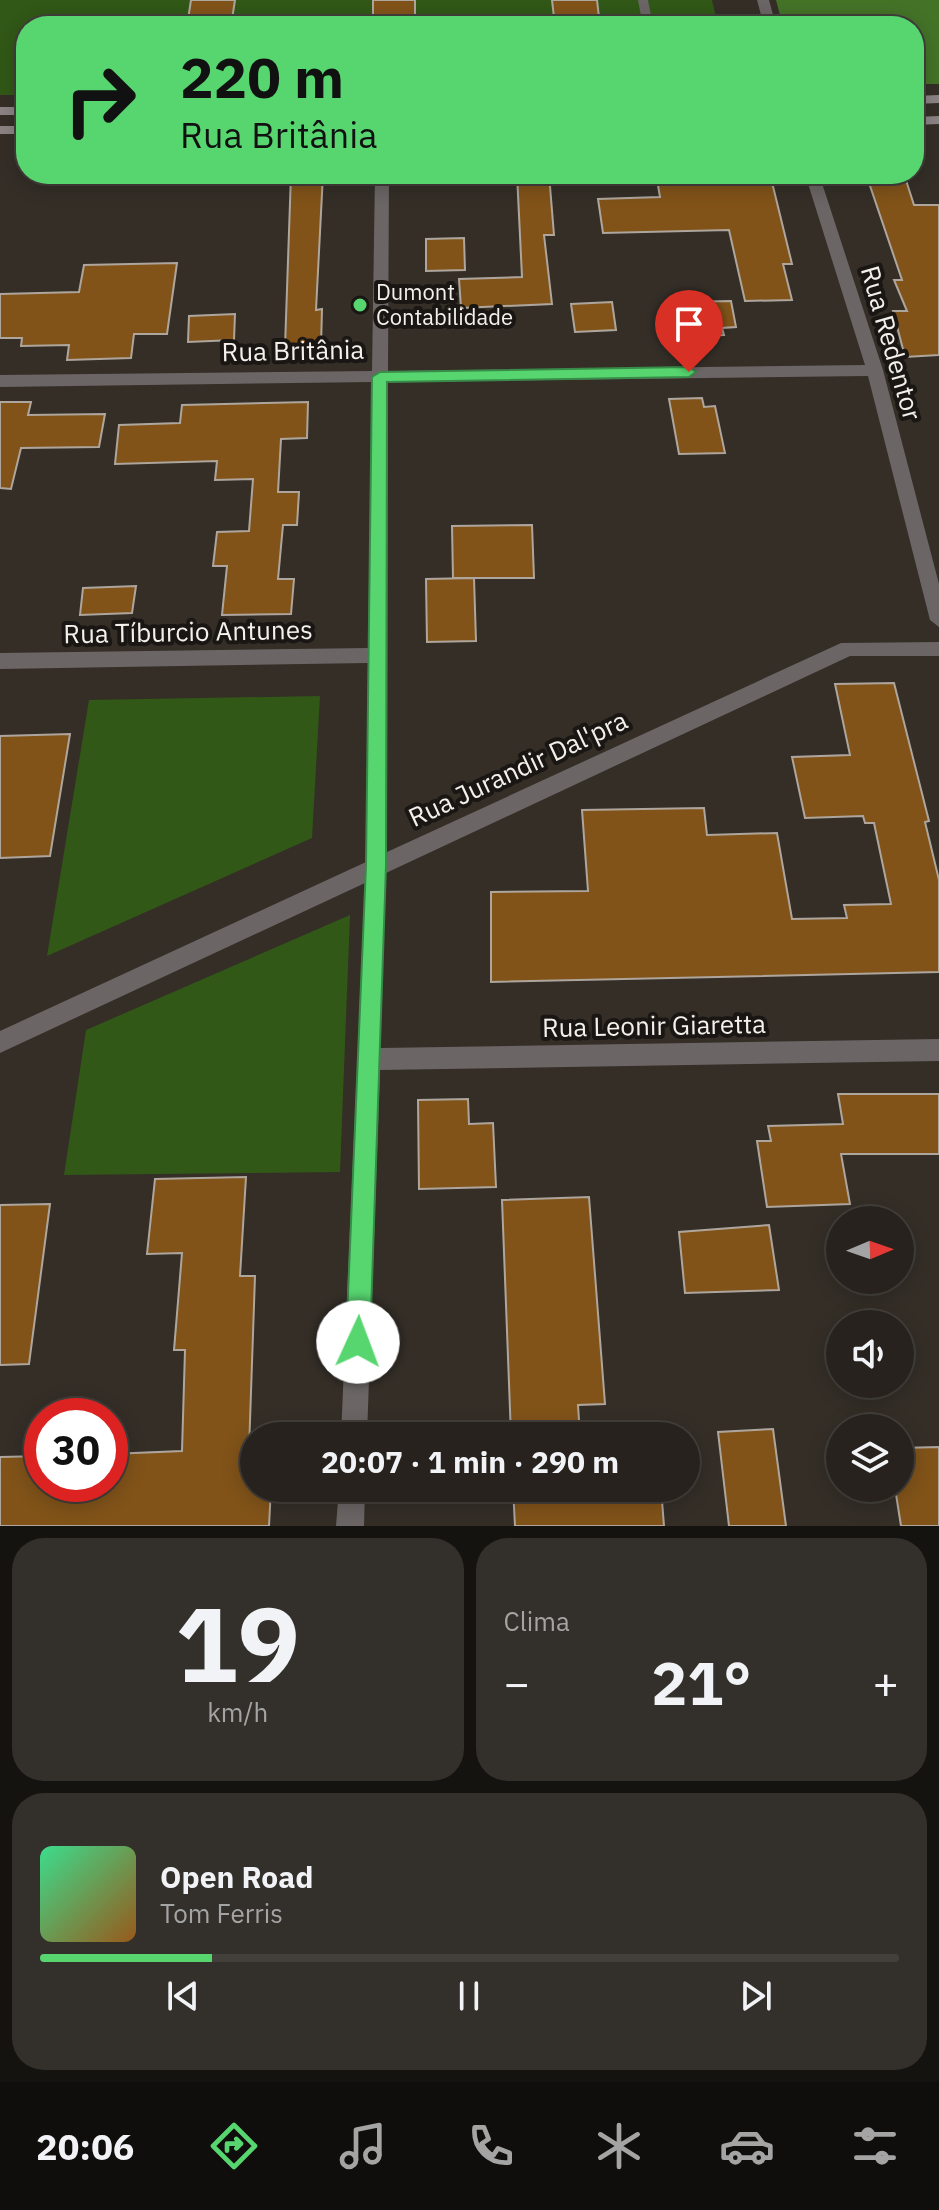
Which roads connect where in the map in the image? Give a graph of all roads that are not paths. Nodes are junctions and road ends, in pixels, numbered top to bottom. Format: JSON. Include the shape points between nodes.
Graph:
{"nodes":[{"id":1,"x":382,"y":184,"type":"edge"},
{"id":2,"x":815,"y":184,"type":"edge"},
{"id":3,"x":875,"y":370,"type":"junction"},
{"id":4,"x":380,"y":377,"type":"junction"},
{"id":5,"x":0,"y":381,"type":"edge"},
{"id":6,"x":939,"y":620,"type":"edge"},
{"id":7,"x":939,"y":649,"type":"edge"},
{"id":8,"x":378,"y":655,"type":"junction"},
{"id":9,"x":0,"y":661,"type":"edge"},
{"id":10,"x":376,"y":865,"type":"junction"},
{"id":11,"x":0,"y":1042,"type":"edge"},
{"id":12,"x":939,"y":1050,"type":"edge"},
{"id":13,"x":370,"y":1059,"type":"junction"},
{"id":14,"x":355,"y":1422,"type":"edge"},
{"id":15,"x":351,"y":1502,"type":"edge"},
{"id":16,"x":350,"y":1526,"type":"edge"}],
"edges":[{"from":1,"to":4,"type":"street"},
{"from":2,"to":3,"type":"street","name":"Rua Redentor"},
{"from":3,"to":4,"type":"street","name":"Rua Britânia"},
{"from":3,"to":6,"type":"street","name":"Rua Redentor"},
{"from":4,"to":5,"type":"street","name":"Rua Britânia"},
{"from":4,"to":8,"type":"street"},
{"from":7,"to":10,"type":"street","name":"Rua Jurandir Dal'pra","via":[[848,648]]},
{"from":8,"to":9,"type":"street","name":"Rua Tíburcio Antunes"},
{"from":8,"to":10,"type":"street"},
{"from":10,"to":11,"type":"street","name":"Rua Jurandir Dal'pra"},
{"from":10,"to":13,"type":"street"},
{"from":12,"to":13,"type":"street","name":"Rua Leonir Giaretta"},
{"from":13,"to":14,"type":"street"},
{"from":15,"to":16,"type":"street"}]}
